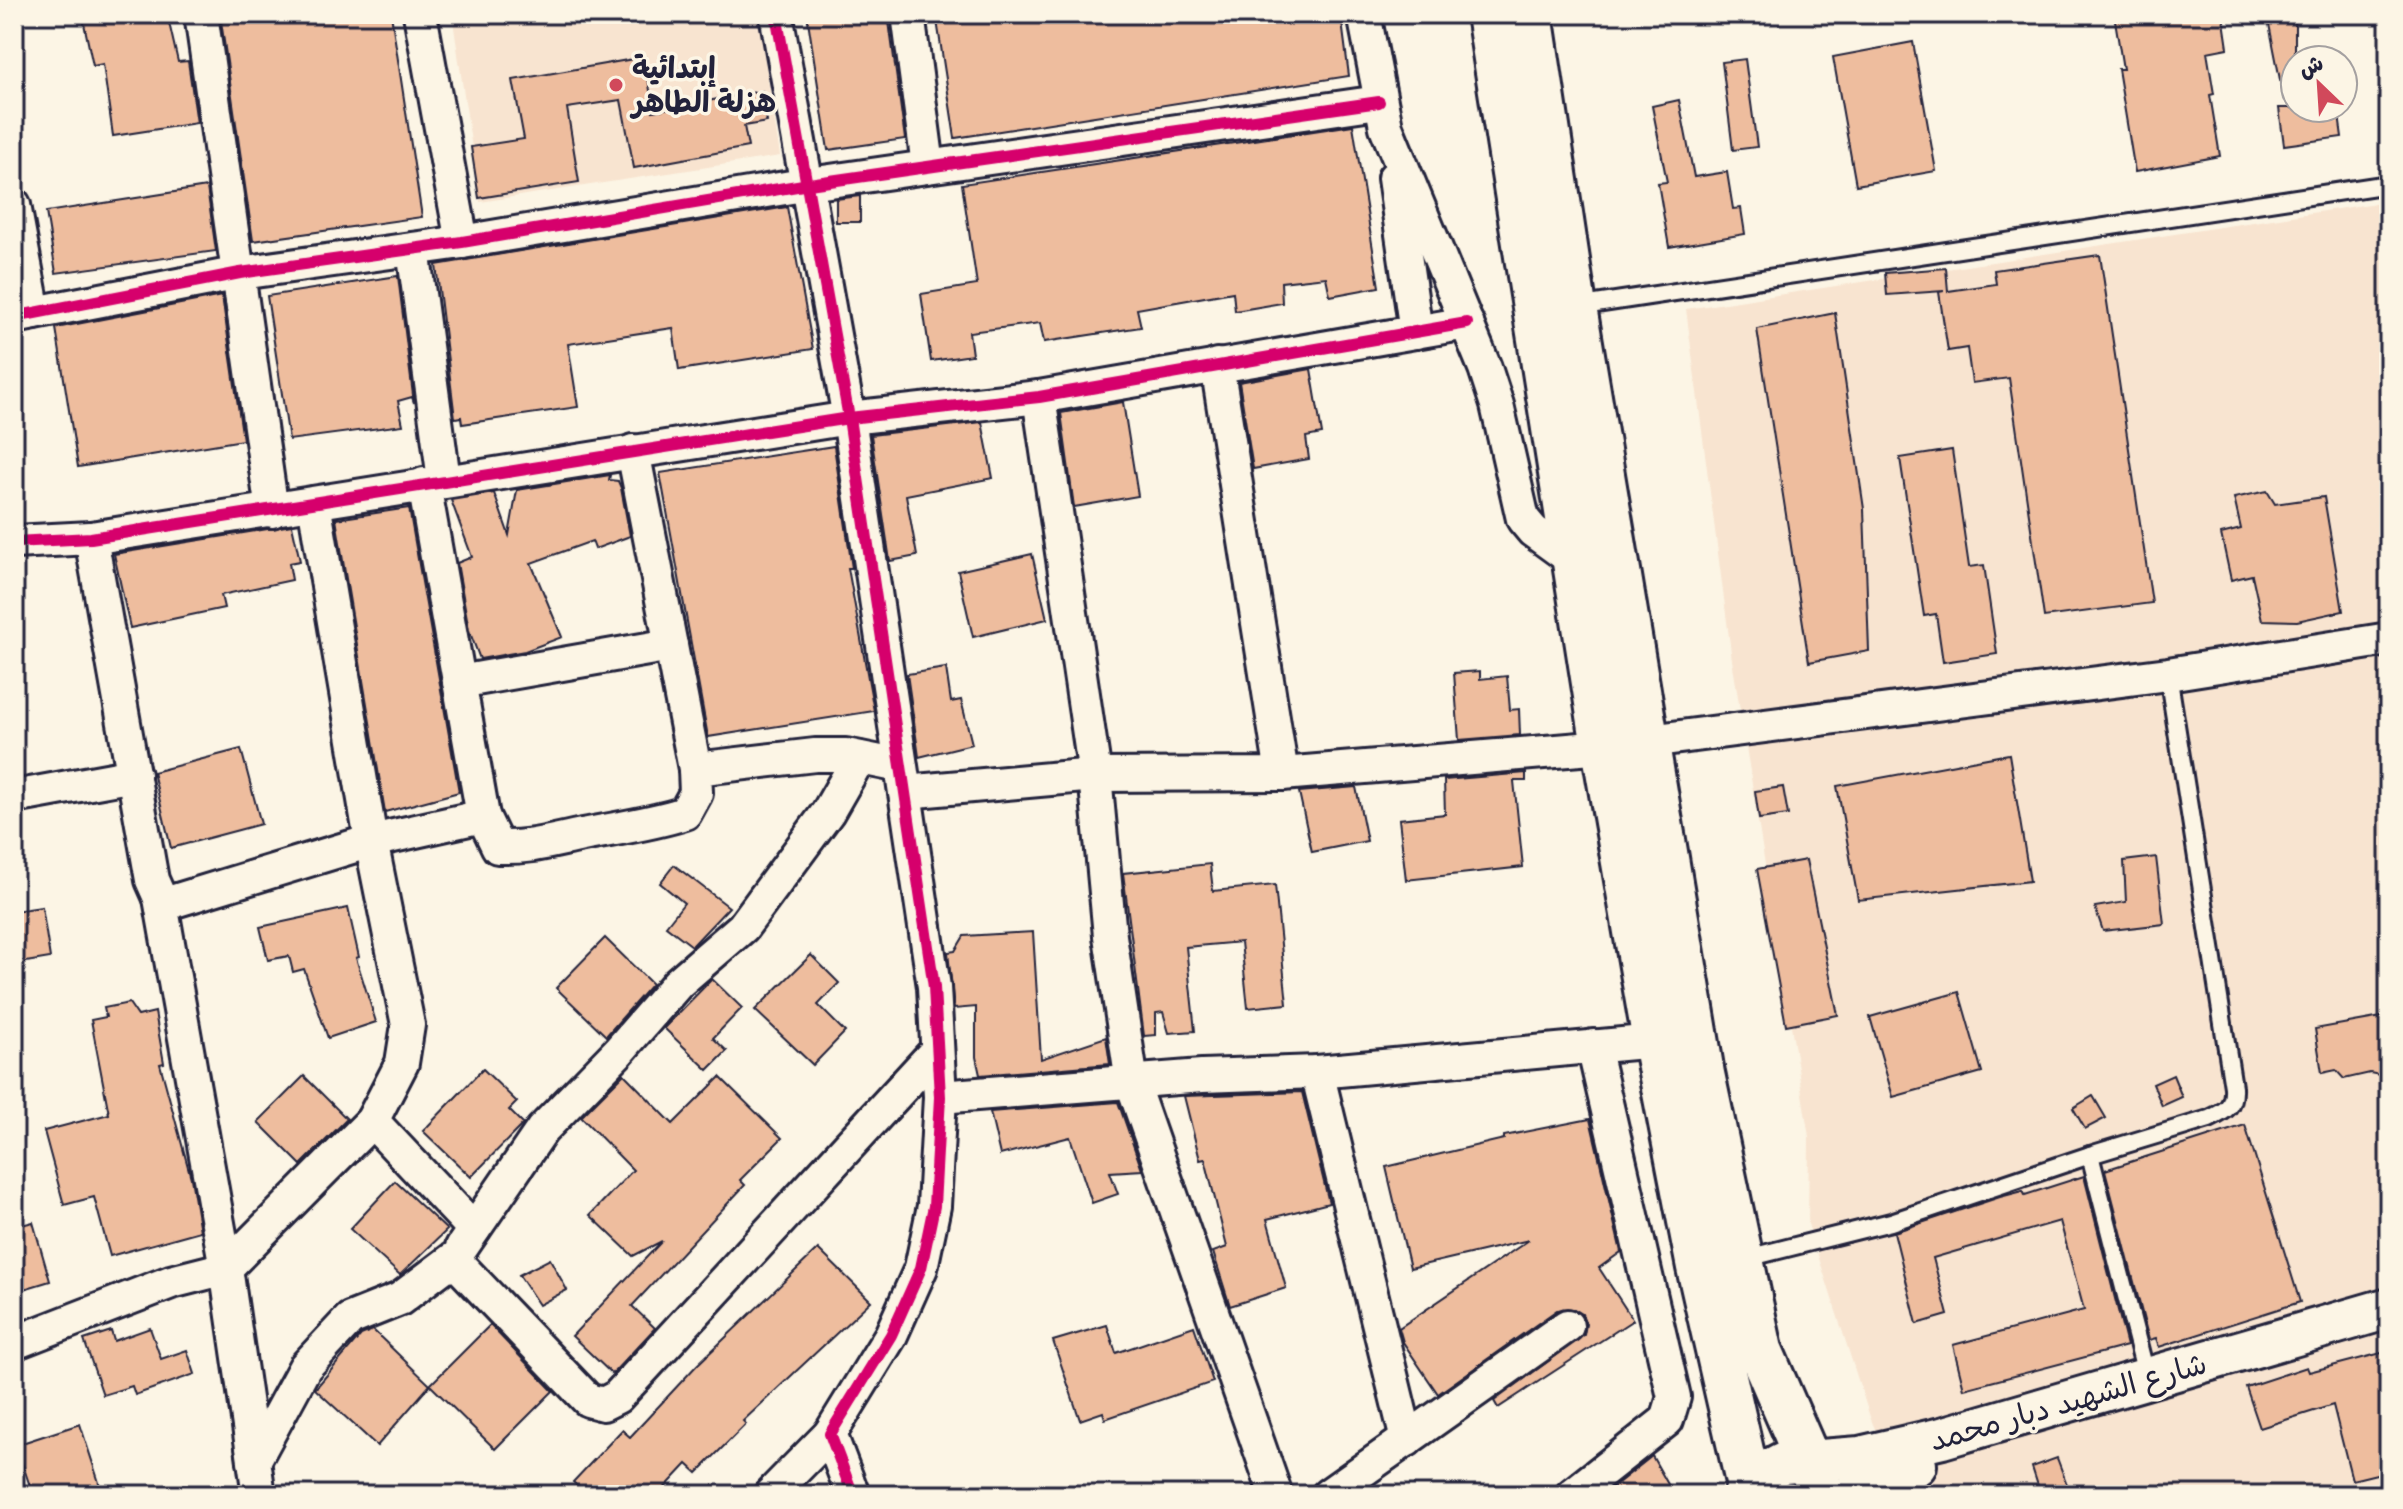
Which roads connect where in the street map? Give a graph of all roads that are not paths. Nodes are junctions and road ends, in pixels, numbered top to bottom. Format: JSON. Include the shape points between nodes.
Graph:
{"nodes":[{"id":1,"x":201,"y":14,"type":"edge"},
{"id":2,"x":420,"y":14,"type":"edge"},
{"id":3,"x":776,"y":14,"type":"edge"},
{"id":4,"x":908,"y":14,"type":"edge"},
{"id":5,"x":1364,"y":14,"type":"edge"},
{"id":6,"x":1489,"y":14,"type":"edge"},
{"id":7,"x":1530,"y":14,"type":"edge"},
{"id":8,"x":1383,"y":114,"type":"junction"},
{"id":9,"x":928,"y":166,"type":"junction"},
{"id":10,"x":809,"y":184,"type":"junction"},
{"id":11,"x":2389,"y":184,"type":"edge"},
{"id":12,"x":14,"y":205,"type":"edge"},
{"id":13,"x":462,"y":242,"type":"junction"},
{"id":14,"x":413,"y":249,"type":"junction"},
{"id":15,"x":240,"y":273,"type":"junction"},
{"id":16,"x":1574,"y":307,"type":"junction"},
{"id":17,"x":24,"y":315,"type":"edge"},
{"id":18,"x":1467,"y":323,"type":"junction"},
{"id":19,"x":1416,"y":332,"type":"junction"},
{"id":20,"x":1217,"y":365,"type":"junction"},
{"id":21,"x":1039,"y":397,"type":"junction"},
{"id":22,"x":849,"y":418,"type":"junction"},
{"id":23,"x":633,"y":451,"type":"junction"},
{"id":24,"x":434,"y":482,"type":"junction"},
{"id":25,"x":314,"y":503,"type":"junction"},
{"id":26,"x":272,"y":511,"type":"junction"},
{"id":27,"x":91,"y":538,"type":"junction"},
{"id":28,"x":14,"y":542,"type":"edge"},
{"id":29,"x":1577,"y":563,"type":"junction"},
{"id":30,"x":2389,"y":639,"type":"edge"},
{"id":31,"x":671,"y":645,"type":"junction"},
{"id":32,"x":2168,"y":674,"type":"junction"},
{"id":33,"x":459,"y":682,"type":"junction"},
{"id":34,"x":1649,"y":741,"type":"junction"},
{"id":35,"x":1604,"y":747,"type":"junction"},
{"id":36,"x":859,"y":758,"type":"junction"},
{"id":37,"x":695,"y":769,"type":"junction"},
{"id":38,"x":1282,"y":774,"type":"junction"},
{"id":39,"x":134,"y":775,"type":"junction"},
{"id":40,"x":1095,"y":775,"type":"junction"},
{"id":41,"x":902,"y":779,"type":"junction"},
{"id":42,"x":14,"y":797,"type":"edge"},
{"id":43,"x":483,"y":816,"type":"junction"},
{"id":44,"x":371,"y":841,"type":"junction"},
{"id":45,"x":160,"y":898,"type":"junction"},
{"id":46,"x":1655,"y":1041,"type":"junction"},
{"id":47,"x":1593,"y":1046,"type":"junction"},
{"id":48,"x":937,"y":1050,"type":"junction"},
{"id":49,"x":1317,"y":1072,"type":"junction"},
{"id":50,"x":1132,"y":1083,"type":"junction"},
{"id":51,"x":940,"y":1097,"type":"junction"},
{"id":52,"x":372,"y":1121,"type":"junction"},
{"id":53,"x":2090,"y":1155,"type":"junction"},
{"id":54,"x":474,"y":1229,"type":"junction"},
{"id":55,"x":453,"y":1259,"type":"junction"},
{"id":56,"x":1740,"y":1260,"type":"junction"},
{"id":57,"x":226,"y":1268,"type":"junction"},
{"id":58,"x":2389,"y":1308,"type":"edge"},
{"id":59,"x":2389,"y":1325,"type":"edge"},
{"id":60,"x":1567,"y":1326,"type":"dead end"},
{"id":61,"x":14,"y":1343,"type":"edge"},
{"id":62,"x":2148,"y":1380,"type":"junction"},
{"id":63,"x":2028,"y":1424,"type":"junction"},
{"id":64,"x":830,"y":1434,"type":"junction"},
{"id":65,"x":1407,"y":1440,"type":"junction"},
{"id":66,"x":254,"y":1461,"type":"junction"},
{"id":67,"x":1815,"y":1477,"type":"edge"},
{"id":68,"x":1887,"y":1484,"type":"edge"},
{"id":69,"x":1748,"y":1492,"type":"edge"},
{"id":70,"x":259,"y":1495,"type":"edge"},
{"id":71,"x":770,"y":1495,"type":"edge"},
{"id":72,"x":853,"y":1495,"type":"edge"},
{"id":73,"x":1276,"y":1495,"type":"edge"},
{"id":74,"x":1328,"y":1495,"type":"edge"},
{"id":75,"x":1572,"y":1495,"type":"edge"},
{"id":76,"x":1851,"y":1495,"type":"edge"}],
"edges":[{"from":1,"to":15,"type":"street"},
{"from":2,"to":13,"type":"street"},
{"from":3,"to":10,"type":"street"},
{"from":4,"to":9,"type":"street"},
{"from":5,"to":8,"type":"street"},
{"from":6,"to":29,"type":"main road"},
{"from":7,"to":16,"type":"main road"},
{"from":8,"to":9,"type":"street"},
{"from":8,"to":18,"type":"street"},
{"from":8,"to":19,"type":"street"},
{"from":9,"to":10,"type":"street"},
{"from":10,"to":13,"type":"street"},
{"from":10,"to":22,"type":"street"},
{"from":11,"to":16,"type":"lane"},
{"from":12,"to":17,"type":"street"},
{"from":13,"to":14,"type":"street"},
{"from":14,"to":15,"type":"street"},
{"from":14,"to":24,"type":"street"},
{"from":15,"to":17,"type":"street"},
{"from":15,"to":26,"type":"street"},
{"from":16,"to":34,"type":"main road"},
{"from":18,"to":19,"type":"street"},
{"from":18,"to":29,"type":"street","via":[[1497,405],[1520,511],[1533,531]]},
{"from":19,"to":20,"type":"street"},
{"from":20,"to":21,"type":"street"},
{"from":20,"to":38,"type":"street"},
{"from":21,"to":22,"type":"street"},
{"from":21,"to":40,"type":"street"},
{"from":22,"to":23,"type":"street"},
{"from":22,"to":41,"type":"street"},
{"from":23,"to":24,"type":"street"},
{"from":23,"to":31,"type":"street"},
{"from":24,"to":25,"type":"street"},
{"from":24,"to":33,"type":"street"},
{"from":25,"to":26,"type":"street"},
{"from":25,"to":44,"type":"street"},
{"from":26,"to":27,"type":"street"},
{"from":27,"to":28,"type":"street"},
{"from":27,"to":39,"type":"street"},
{"from":29,"to":35,"type":"main road"},
{"from":30,"to":32,"type":"street"},
{"from":31,"to":33,"type":"street"},
{"from":31,"to":37,"type":"street"},
{"from":32,"to":34,"type":"street"},
{"from":32,"to":53,"type":"lane","via":[[2233,1101],[2209,1119]]},
{"from":33,"to":43,"type":"street"},
{"from":34,"to":56,"type":"main road","via":[[1702,1074]]},
{"from":35,"to":38,"type":"street"},
{"from":35,"to":46,"type":"main road"},
{"from":36,"to":37,"type":"street","via":[[815,755]]},
{"from":36,"to":41,"type":"street"},
{"from":36,"to":54,"type":"street","via":[[828,812],[743,927],[678,983],[542,1130]]},
{"from":37,"to":43,"type":"street","via":[[696,793],[685,813],[646,826],[530,848],[498,847]]},
{"from":38,"to":40,"type":"street"},
{"from":39,"to":42,"type":"street"},
{"from":39,"to":45,"type":"street","via":[[152,880]]},
{"from":40,"to":41,"type":"street"},
{"from":40,"to":50,"type":"street","via":[[1110,936]]},
{"from":41,"to":48,"type":"street","via":[[934,987]]},
{"from":43,"to":44,"type":"street"},
{"from":44,"to":45,"type":"street","via":[[171,902]]},
{"from":44,"to":52,"type":"street","via":[[408,1025],[402,1063]]},
{"from":45,"to":57,"type":"street"},
{"from":46,"to":47,"type":"street"},
{"from":46,"to":69,"type":"main road"},
{"from":47,"to":49,"type":"street"},
{"from":47,"to":75,"type":"street","via":[[1674,1397],[1667,1420]]},
{"from":48,"to":51,"type":"street"},
{"from":48,"to":55,"type":"street","via":[[617,1397],[603,1404],[588,1400]]},
{"from":49,"to":50,"type":"street"},
{"from":49,"to":65,"type":"street"},
{"from":50,"to":51,"type":"street"},
{"from":50,"to":73,"type":"street"},
{"from":51,"to":64,"type":"street","via":[[934,1206],[921,1268],[891,1335]]},
{"from":52,"to":54,"type":"street"},
{"from":52,"to":57,"type":"street"},
{"from":53,"to":56,"type":"lane","via":[[1891,1222]]},
{"from":53,"to":62,"type":"lane"},
{"from":54,"to":55,"type":"street"},
{"from":55,"to":66,"type":"street","via":[[400,1299],[350,1319],[305,1367]]},
{"from":56,"to":67,"type":"main road","via":[[1760,1350]]},
{"from":57,"to":61,"type":"street","via":[[171,1282]]},
{"from":57,"to":66,"type":"street"},
{"from":58,"to":62,"type":"street","name":"شارع الشهيد دبار محمد"},
{"from":59,"to":63,"type":"street","name":"شارع الشهيد دبار محمد"},
{"from":60,"to":65,"type":"street"},
{"from":62,"to":63,"type":"street","name":"شارع الشهيد دبار محمد"},
{"from":63,"to":67,"type":"street","name":"شارع الشهيد دبار محمد","via":[[1843,1459]]},
{"from":63,"to":68,"type":"street","name":"شارع الشهيد دبار محمد"},
{"from":64,"to":71,"type":"street"},
{"from":64,"to":72,"type":"street"},
{"from":65,"to":74,"type":"street"},
{"from":66,"to":70,"type":"street"},
{"from":67,"to":69,"type":"street","name":"شارع الشهيد دبار محمد","via":[[1769,1468]]},
{"from":68,"to":76,"type":"street","name":"شارع الشهيد دبار محمد"}]}
